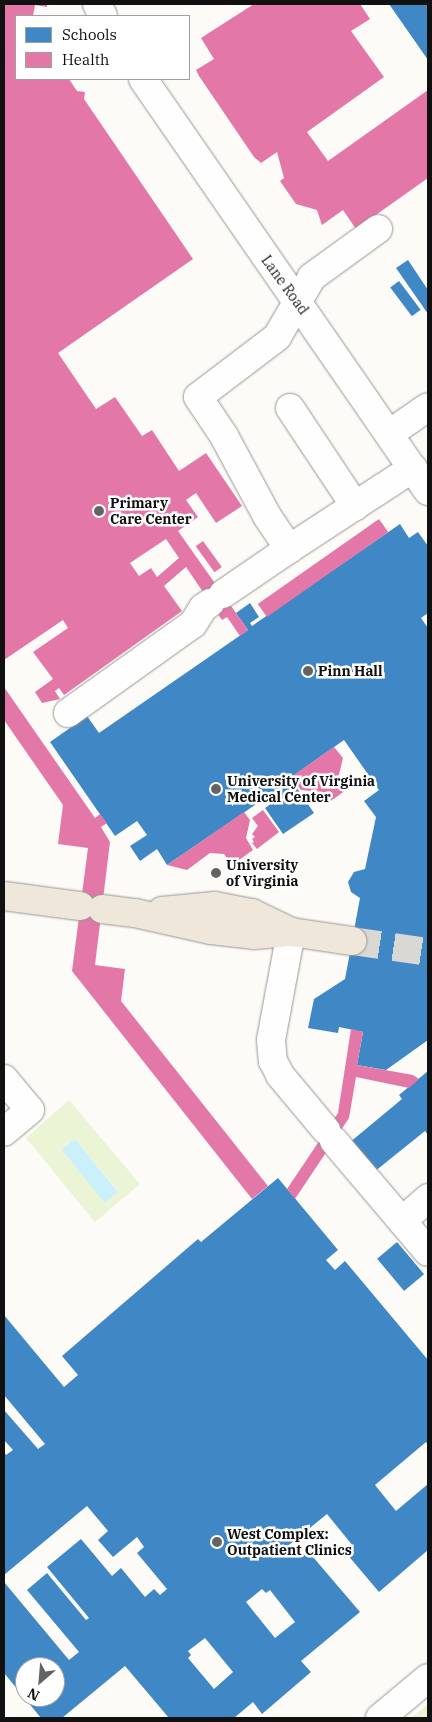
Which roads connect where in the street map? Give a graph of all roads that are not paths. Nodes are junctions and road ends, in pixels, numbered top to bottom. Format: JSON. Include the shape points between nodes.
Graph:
{"nodes":[{"id":1,"x":144,"y":80,"type":"edge"},
{"id":2,"x":378,"y":229,"type":"dead end"},
{"id":3,"x":297,"y":301,"type":"junction"},
{"id":4,"x":428,"y":407,"type":"edge"},
{"id":5,"x":290,"y":408,"type":"dead end"},
{"id":6,"x":389,"y":434,"type":"junction"},
{"id":7,"x":413,"y":468,"type":"junction"},
{"id":8,"x":428,"y":491,"type":"edge"},
{"id":9,"x":355,"y":506,"type":"junction"},
{"id":10,"x":289,"y":550,"type":"junction"},
{"id":11,"x":68,"y":713,"type":"dead end"},
{"id":12,"x":4,"y":896,"type":"edge"},
{"id":13,"x":291,"y":932,"type":"junction"},
{"id":14,"x":352,"y":941,"type":"tunnel mouth"},
{"id":15,"x":4,"y":1079,"type":"edge"},
{"id":16,"x":4,"y":1132,"type":"edge"},
{"id":17,"x":428,"y":1198,"type":"edge"},
{"id":18,"x":402,"y":1221,"type":"junction"},
{"id":19,"x":428,"y":1252,"type":"edge"},
{"id":20,"x":428,"y":1678,"type":"edge"},
{"id":21,"x":380,"y":1718,"type":"edge"}],
"edges":[{"from":1,"to":3,"type":"street","name":"Lane Road"},
{"from":2,"to":3,"type":"street","via":[[312,277]]},
{"from":3,"to":6,"type":"street","name":"Lane Road"},
{"from":3,"to":10,"type":"street","via":[[278,337],[198,397]]},
{"from":4,"to":6,"type":"street"},
{"from":5,"to":9,"type":"street"},
{"from":6,"to":7,"type":"street","name":"Lane Road"},
{"from":7,"to":8,"type":"street","name":"Lane Road"},
{"from":7,"to":9,"type":"street"},
{"from":9,"to":10,"type":"street"},
{"from":10,"to":11,"type":"street","via":[[203,608],[193,624]]},
{"from":12,"to":13,"type":"main road","via":[[135,913],[212,930],[254,935]]},
{"from":13,"to":14,"type":"main road"},
{"from":13,"to":18,"type":"street","via":[[271,1040],[273,1061],[280,1075]]},
{"from":15,"to":16,"type":"street","via":[[30,1110]]},
{"from":17,"to":18,"type":"street"},
{"from":18,"to":19,"type":"street"},
{"from":20,"to":21,"type":"street"}]}
